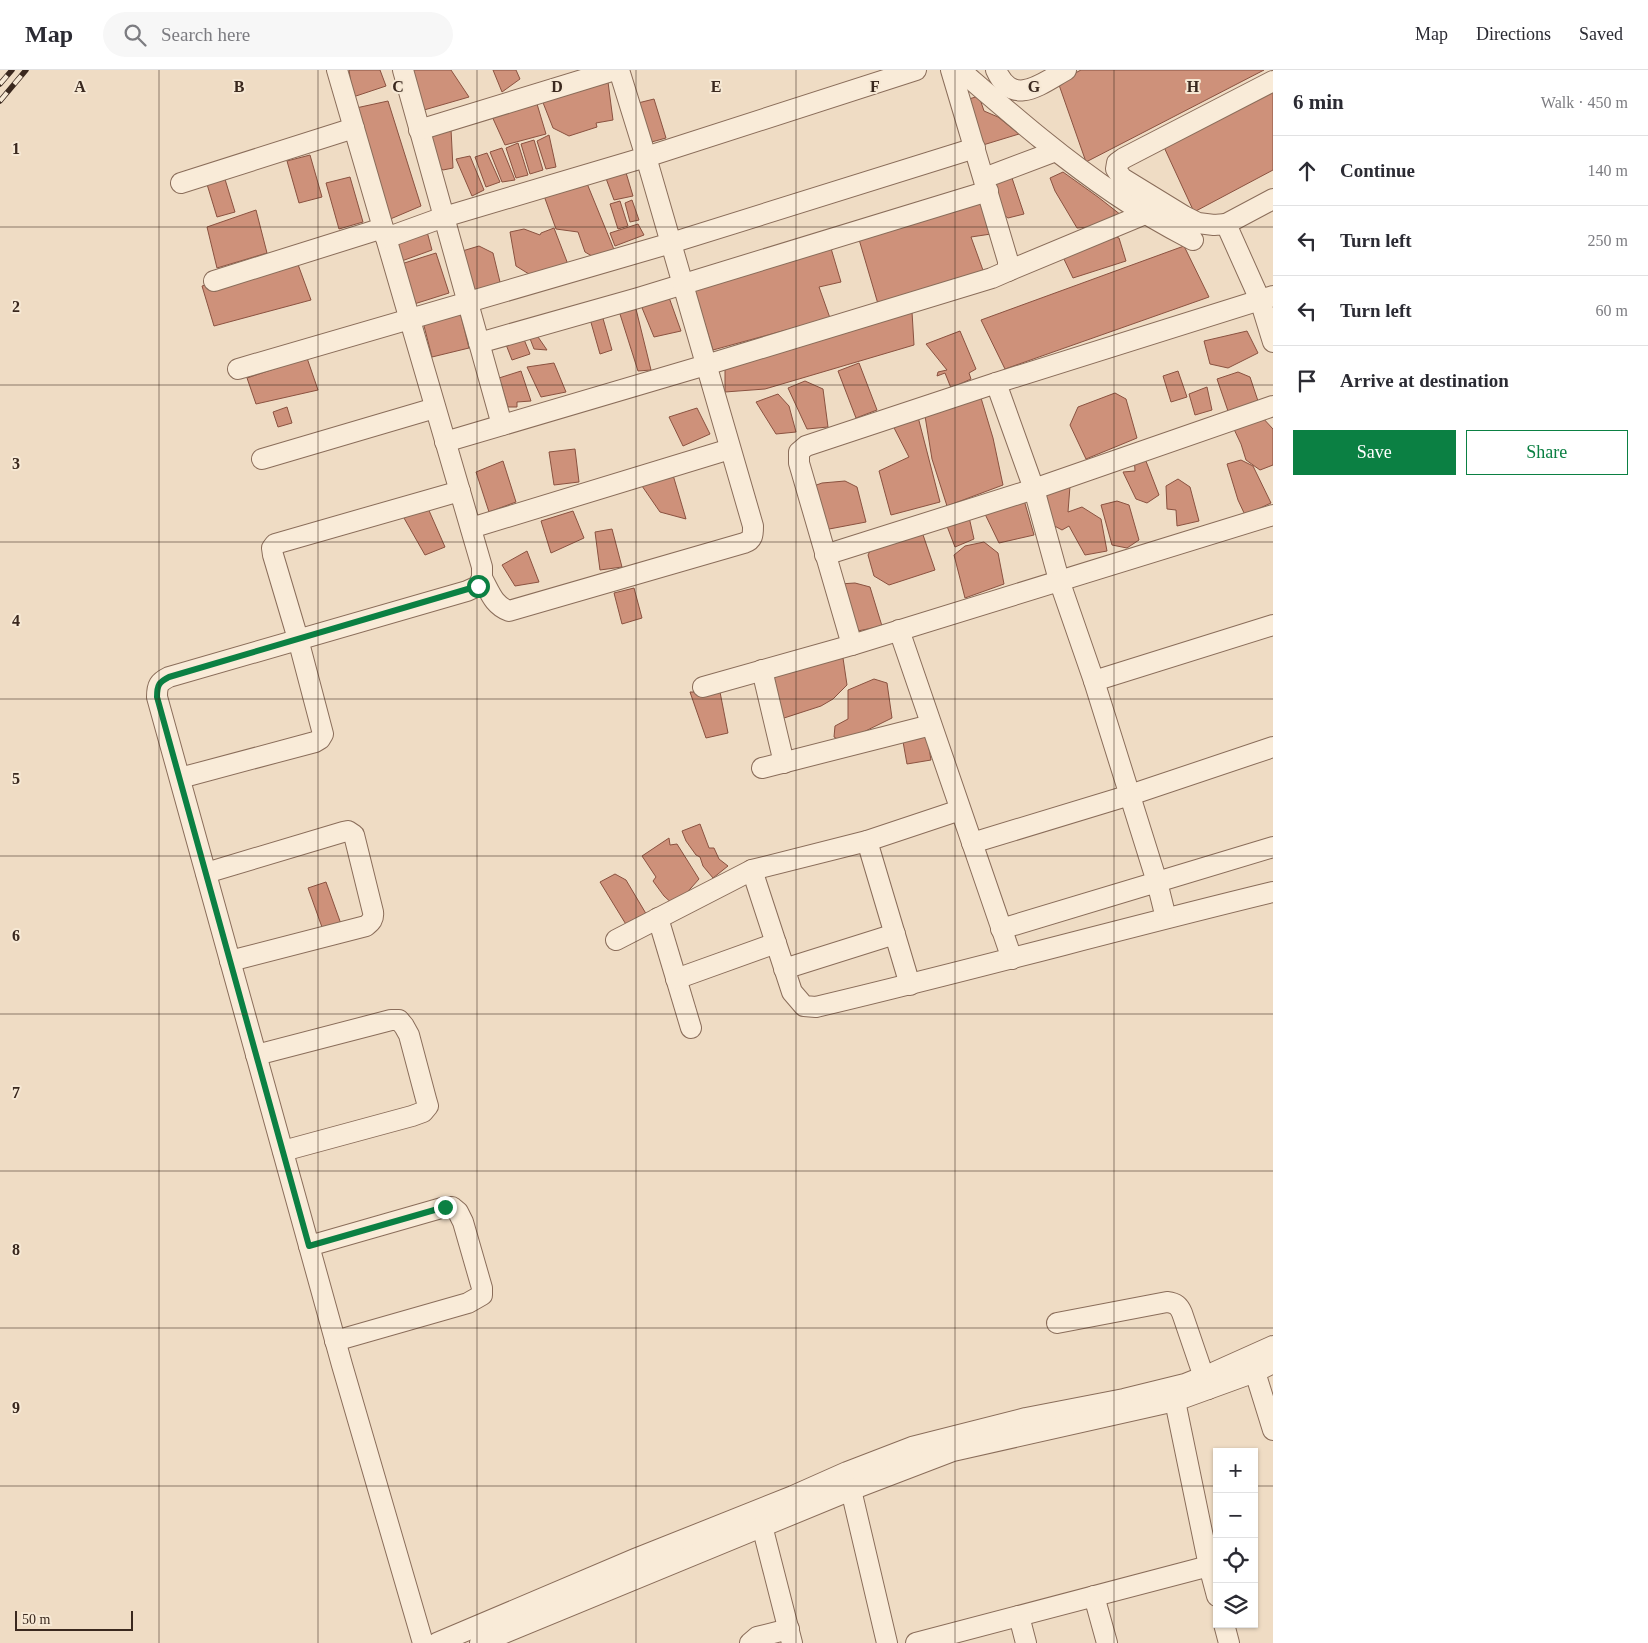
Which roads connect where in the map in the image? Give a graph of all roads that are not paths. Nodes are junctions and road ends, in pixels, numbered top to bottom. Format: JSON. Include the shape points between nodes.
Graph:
{"nodes":[{"id":1,"x":337,"y":70,"type":"edge"},
{"id":2,"x":403,"y":70,"type":"edge"},
{"id":3,"x":615,"y":70,"type":"edge"},
{"id":4,"x":619,"y":70,"type":"edge"},
{"id":5,"x":916,"y":70,"type":"edge"},
{"id":6,"x":951,"y":70,"type":"edge"},
{"id":7,"x":960,"y":70,"type":"edge"},
{"id":8,"x":996,"y":70,"type":"edge"},
{"id":9,"x":1066,"y":70,"type":"edge"},
{"id":10,"x":1273,"y":81,"type":"edge"},
{"id":11,"x":354,"y":128,"type":"junction"},
{"id":12,"x":419,"y":130,"type":"junction"},
{"id":13,"x":975,"y":148,"type":"junction"},
{"id":14,"x":1056,"y":151,"type":"junction"},
{"id":15,"x":646,"y":156,"type":"junction"},
{"id":16,"x":181,"y":183,"type":"dead end"},
{"id":17,"x":986,"y":185,"type":"junction"},
{"id":18,"x":1273,"y":199,"type":"edge"},
{"id":19,"x":1145,"y":214,"type":"junction"},
{"id":20,"x":444,"y":218,"type":"junction"},
{"id":21,"x":1226,"y":224,"type":"junction"},
{"id":22,"x":384,"y":233,"type":"junction"},
{"id":23,"x":1193,"y":240,"type":"dead end"},
{"id":24,"x":671,"y":243,"type":"junction"},
{"id":25,"x":1008,"y":271,"type":"junction"},
{"id":26,"x":214,"y":281,"type":"dead end"},
{"id":27,"x":683,"y":284,"type":"junction"},
{"id":28,"x":1266,"y":298,"type":"edge"},
{"id":29,"x":468,"y":303,"type":"junction"},
{"id":30,"x":410,"y":320,"type":"junction"},
{"id":31,"x":1273,"y":342,"type":"edge"},
{"id":32,"x":479,"y":343,"type":"junction"},
{"id":33,"x":706,"y":365,"type":"junction"},
{"id":34,"x":238,"y":369,"type":"dead end"},
{"id":35,"x":996,"y":383,"type":"junction"},
{"id":36,"x":1273,"y":406,"type":"edge"},
{"id":37,"x":436,"y":408,"type":"junction"},
{"id":38,"x":502,"y":425,"type":"junction"},
{"id":39,"x":445,"y":442,"type":"junction"},
{"id":40,"x":730,"y":449,"type":"junction"},
{"id":41,"x":262,"y":459,"type":"dead end"},
{"id":42,"x":1034,"y":489,"type":"junction"},
{"id":43,"x":460,"y":491,"type":"junction"},
{"id":44,"x":1273,"y":515,"type":"edge"},
{"id":45,"x":470,"y":528,"type":"junction"},
{"id":46,"x":825,"y":554,"type":"junction"},
{"id":47,"x":482,"y":578,"type":"junction"},
{"id":48,"x":1060,"y":580,"type":"junction"},
{"id":49,"x":1273,"y":624,"type":"edge"},
{"id":50,"x":899,"y":630,"type":"junction"},
{"id":51,"x":298,"y":640,"type":"junction"},
{"id":52,"x":852,"y":645,"type":"junction"},
{"id":53,"x":762,"y":670,"type":"junction"},
{"id":54,"x":1094,"y":681,"type":"junction"},
{"id":55,"x":703,"y":687,"type":"dead end"},
{"id":56,"x":931,"y":725,"type":"junction"},
{"id":57,"x":1273,"y":746,"type":"edge"},
{"id":58,"x":784,"y":763,"type":"junction"},
{"id":59,"x":762,"y":768,"type":"dead end"},
{"id":60,"x":180,"y":778,"type":"junction"},
{"id":61,"x":1130,"y":795,"type":"junction"},
{"id":62,"x":960,"y":810,"type":"junction"},
{"id":63,"x":868,"y":841,"type":"junction"},
{"id":64,"x":972,"y":843,"type":"junction"},
{"id":65,"x":1273,"y":847,"type":"edge"},
{"id":66,"x":752,"y":870,"type":"junction"},
{"id":67,"x":206,"y":873,"type":"junction"},
{"id":68,"x":1157,"y":882,"type":"junction"},
{"id":69,"x":1273,"y":892,"type":"edge"},
{"id":70,"x":658,"y":918,"type":"junction"},
{"id":71,"x":1166,"y":918,"type":"junction"},
{"id":72,"x":1001,"y":929,"type":"junction"},
{"id":73,"x":895,"y":934,"type":"junction"},
{"id":74,"x":616,"y":940,"type":"dead end"},
{"id":75,"x":776,"y":943,"type":"junction"},
{"id":76,"x":1012,"y":959,"type":"junction"},
{"id":77,"x":230,"y":961,"type":"junction"},
{"id":78,"x":784,"y":969,"type":"junction"},
{"id":79,"x":676,"y":979,"type":"junction"},
{"id":80,"x":910,"y":985,"type":"junction"},
{"id":81,"x":691,"y":1028,"type":"dead end"},
{"id":82,"x":256,"y":1055,"type":"junction"},
{"id":83,"x":282,"y":1152,"type":"junction"},
{"id":84,"x":309,"y":1246,"type":"junction"},
{"id":85,"x":1057,"y":1323,"type":"dead end"},
{"id":86,"x":335,"y":1341,"type":"junction"},
{"id":87,"x":1273,"y":1346,"type":"edge"},
{"id":88,"x":1264,"y":1368,"type":"edge"},
{"id":89,"x":1206,"y":1383,"type":"junction"},
{"id":90,"x":1174,"y":1401,"type":"junction"},
{"id":91,"x":1273,"y":1430,"type":"edge"},
{"id":92,"x":849,"y":1481,"type":"junction"},
{"id":93,"x":760,"y":1518,"type":"junction"},
{"id":94,"x":1209,"y":1566,"type":"junction"},
{"id":95,"x":1214,"y":1583,"type":"edge"},
{"id":96,"x":1094,"y":1596,"type":"junction"},
{"id":97,"x":1019,"y":1616,"type":"junction"},
{"id":98,"x":1225,"y":1628,"type":"edge"},
{"id":99,"x":790,"y":1636,"type":"edge"},
{"id":100,"x":423,"y":1643,"type":"edge"},
{"id":101,"x":437,"y":1643,"type":"edge"},
{"id":102,"x":480,"y":1643,"type":"edge"},
{"id":103,"x":750,"y":1643,"type":"edge"},
{"id":104,"x":887,"y":1643,"type":"edge"},
{"id":105,"x":916,"y":1643,"type":"edge"},
{"id":106,"x":1026,"y":1643,"type":"edge"},
{"id":107,"x":1107,"y":1643,"type":"edge"},
{"id":108,"x":1229,"y":1643,"type":"edge"}],
"edges":[{"from":1,"to":11,"type":"street"},
{"from":2,"to":12,"type":"street"},
{"from":3,"to":12,"type":"street"},
{"from":4,"to":15,"type":"street"},
{"from":5,"to":15,"type":"street"},
{"from":6,"to":13,"type":"street"},
{"from":7,"to":14,"type":"street"},
{"from":8,"to":9,"type":"street","via":[[1006,86],[1020,91],[1029,90]]},
{"from":10,"to":21,"type":"street","via":[[1117,163],[1116,170],[1122,178],[1184,216],[1198,223]]},
{"from":11,"to":16,"type":"street"},
{"from":11,"to":22,"type":"street"},
{"from":12,"to":20,"type":"street"},
{"from":13,"to":17,"type":"street"},
{"from":13,"to":24,"type":"street"},
{"from":14,"to":17,"type":"street"},
{"from":14,"to":19,"type":"street"},
{"from":15,"to":20,"type":"street"},
{"from":15,"to":24,"type":"street"},
{"from":17,"to":25,"type":"street"},
{"from":17,"to":27,"type":"street"},
{"from":18,"to":21,"type":"street"},
{"from":19,"to":23,"type":"street"},
{"from":19,"to":25,"type":"street"},
{"from":20,"to":22,"type":"street"},
{"from":20,"to":29,"type":"street"},
{"from":21,"to":28,"type":"street"},
{"from":22,"to":26,"type":"street"},
{"from":22,"to":30,"type":"street"},
{"from":24,"to":27,"type":"street"},
{"from":24,"to":29,"type":"street"},
{"from":25,"to":33,"type":"street"},
{"from":27,"to":32,"type":"street"},
{"from":27,"to":33,"type":"street"},
{"from":28,"to":31,"type":"street"},
{"from":28,"to":35,"type":"street"},
{"from":29,"to":30,"type":"street"},
{"from":29,"to":32,"type":"street"},
{"from":30,"to":34,"type":"street"},
{"from":30,"to":37,"type":"street"},
{"from":32,"to":38,"type":"street"},
{"from":33,"to":38,"type":"street"},
{"from":33,"to":40,"type":"street"},
{"from":35,"to":42,"type":"street"},
{"from":35,"to":46,"type":"street","via":[[814,443],[799,452],[799,463]]},
{"from":36,"to":42,"type":"street"},
{"from":37,"to":39,"type":"street"},
{"from":37,"to":41,"type":"street"},
{"from":38,"to":39,"type":"street"},
{"from":39,"to":43,"type":"street"},
{"from":40,"to":45,"type":"street"},
{"from":40,"to":47,"type":"street","via":[[753,526],[750,541],[509,610],[500,607]]},
{"from":42,"to":46,"type":"street"},
{"from":42,"to":48,"type":"street"},
{"from":43,"to":45,"type":"street"},
{"from":43,"to":51,"type":"street","via":[[275,544],[273,555]]},
{"from":44,"to":48,"type":"street"},
{"from":45,"to":47,"type":"street","via":[[482,567]]},
{"from":46,"to":52,"type":"street"},
{"from":47,"to":51,"type":"street","via":[[478,586],[467,591]]},
{"from":48,"to":50,"type":"street"},
{"from":48,"to":54,"type":"street"},
{"from":49,"to":54,"type":"street"},
{"from":50,"to":52,"type":"street"},
{"from":50,"to":56,"type":"street"},
{"from":51,"to":60,"type":"street","via":[[161,681],[157,686],[157,697]]},
{"from":51,"to":60,"type":"street","via":[[322,727],[320,739]]},
{"from":52,"to":53,"type":"street"},
{"from":53,"to":55,"type":"street"},
{"from":53,"to":58,"type":"street"},
{"from":54,"to":61,"type":"street"},
{"from":56,"to":58,"type":"street"},
{"from":56,"to":62,"type":"street"},
{"from":57,"to":61,"type":"street"},
{"from":58,"to":59,"type":"street"},
{"from":60,"to":67,"type":"street"},
{"from":61,"to":64,"type":"street"},
{"from":61,"to":68,"type":"street"},
{"from":62,"to":63,"type":"street"},
{"from":62,"to":64,"type":"street"},
{"from":63,"to":66,"type":"street"},
{"from":63,"to":73,"type":"street"},
{"from":64,"to":72,"type":"street"},
{"from":65,"to":68,"type":"street"},
{"from":66,"to":70,"type":"street"},
{"from":66,"to":75,"type":"street"},
{"from":67,"to":77,"type":"street"},
{"from":67,"to":77,"type":"street","via":[[343,832],[354,835],[374,916],[372,921],[366,926]]},
{"from":68,"to":71,"type":"street"},
{"from":68,"to":72,"type":"street"},
{"from":69,"to":71,"type":"street"},
{"from":70,"to":74,"type":"street"},
{"from":70,"to":79,"type":"street"},
{"from":71,"to":76,"type":"street"},
{"from":72,"to":76,"type":"street"},
{"from":73,"to":78,"type":"street"},
{"from":73,"to":80,"type":"street"},
{"from":75,"to":78,"type":"street"},
{"from":75,"to":79,"type":"street"},
{"from":76,"to":80,"type":"street"},
{"from":77,"to":82,"type":"street"},
{"from":78,"to":80,"type":"street","via":[[792,992],[804,1006],[816,1007]]},
{"from":79,"to":81,"type":"street"},
{"from":82,"to":83,"type":"street"},
{"from":82,"to":83,"type":"street","via":[[399,1020],[409,1036],[428,1106],[412,1116]]},
{"from":83,"to":84,"type":"street"},
{"from":84,"to":86,"type":"street"},
{"from":84,"to":86,"type":"street","via":[[452,1207],[463,1222],[482,1288],[482,1295],[468,1303]]},
{"from":85,"to":89,"type":"street","via":[[1174,1303],[1182,1313]]},
{"from":86,"to":100,"type":"street"},
{"from":87,"to":89,"type":"street"},
{"from":88,"to":89,"type":"street"},
{"from":88,"to":91,"type":"street"},
{"from":89,"to":90,"type":"street"},
{"from":89,"to":92,"type":"street","via":[[1185,1384],[932,1441],[912,1447]]},
{"from":90,"to":92,"type":"street","via":[[953,1451]]},
{"from":90,"to":94,"type":"street"},
{"from":92,"to":93,"type":"street"},
{"from":92,"to":104,"type":"street"},
{"from":93,"to":99,"type":"street"},
{"from":93,"to":101,"type":"street","via":[[626,1563]]},
{"from":93,"to":102,"type":"street"},
{"from":94,"to":95,"type":"street"},
{"from":94,"to":96,"type":"street"},
{"from":96,"to":97,"type":"street"},
{"from":96,"to":107,"type":"street"},
{"from":97,"to":105,"type":"street"},
{"from":97,"to":106,"type":"street"},
{"from":98,"to":108,"type":"street"},
{"from":99,"to":103,"type":"street","via":[[757,1637]]}]}
